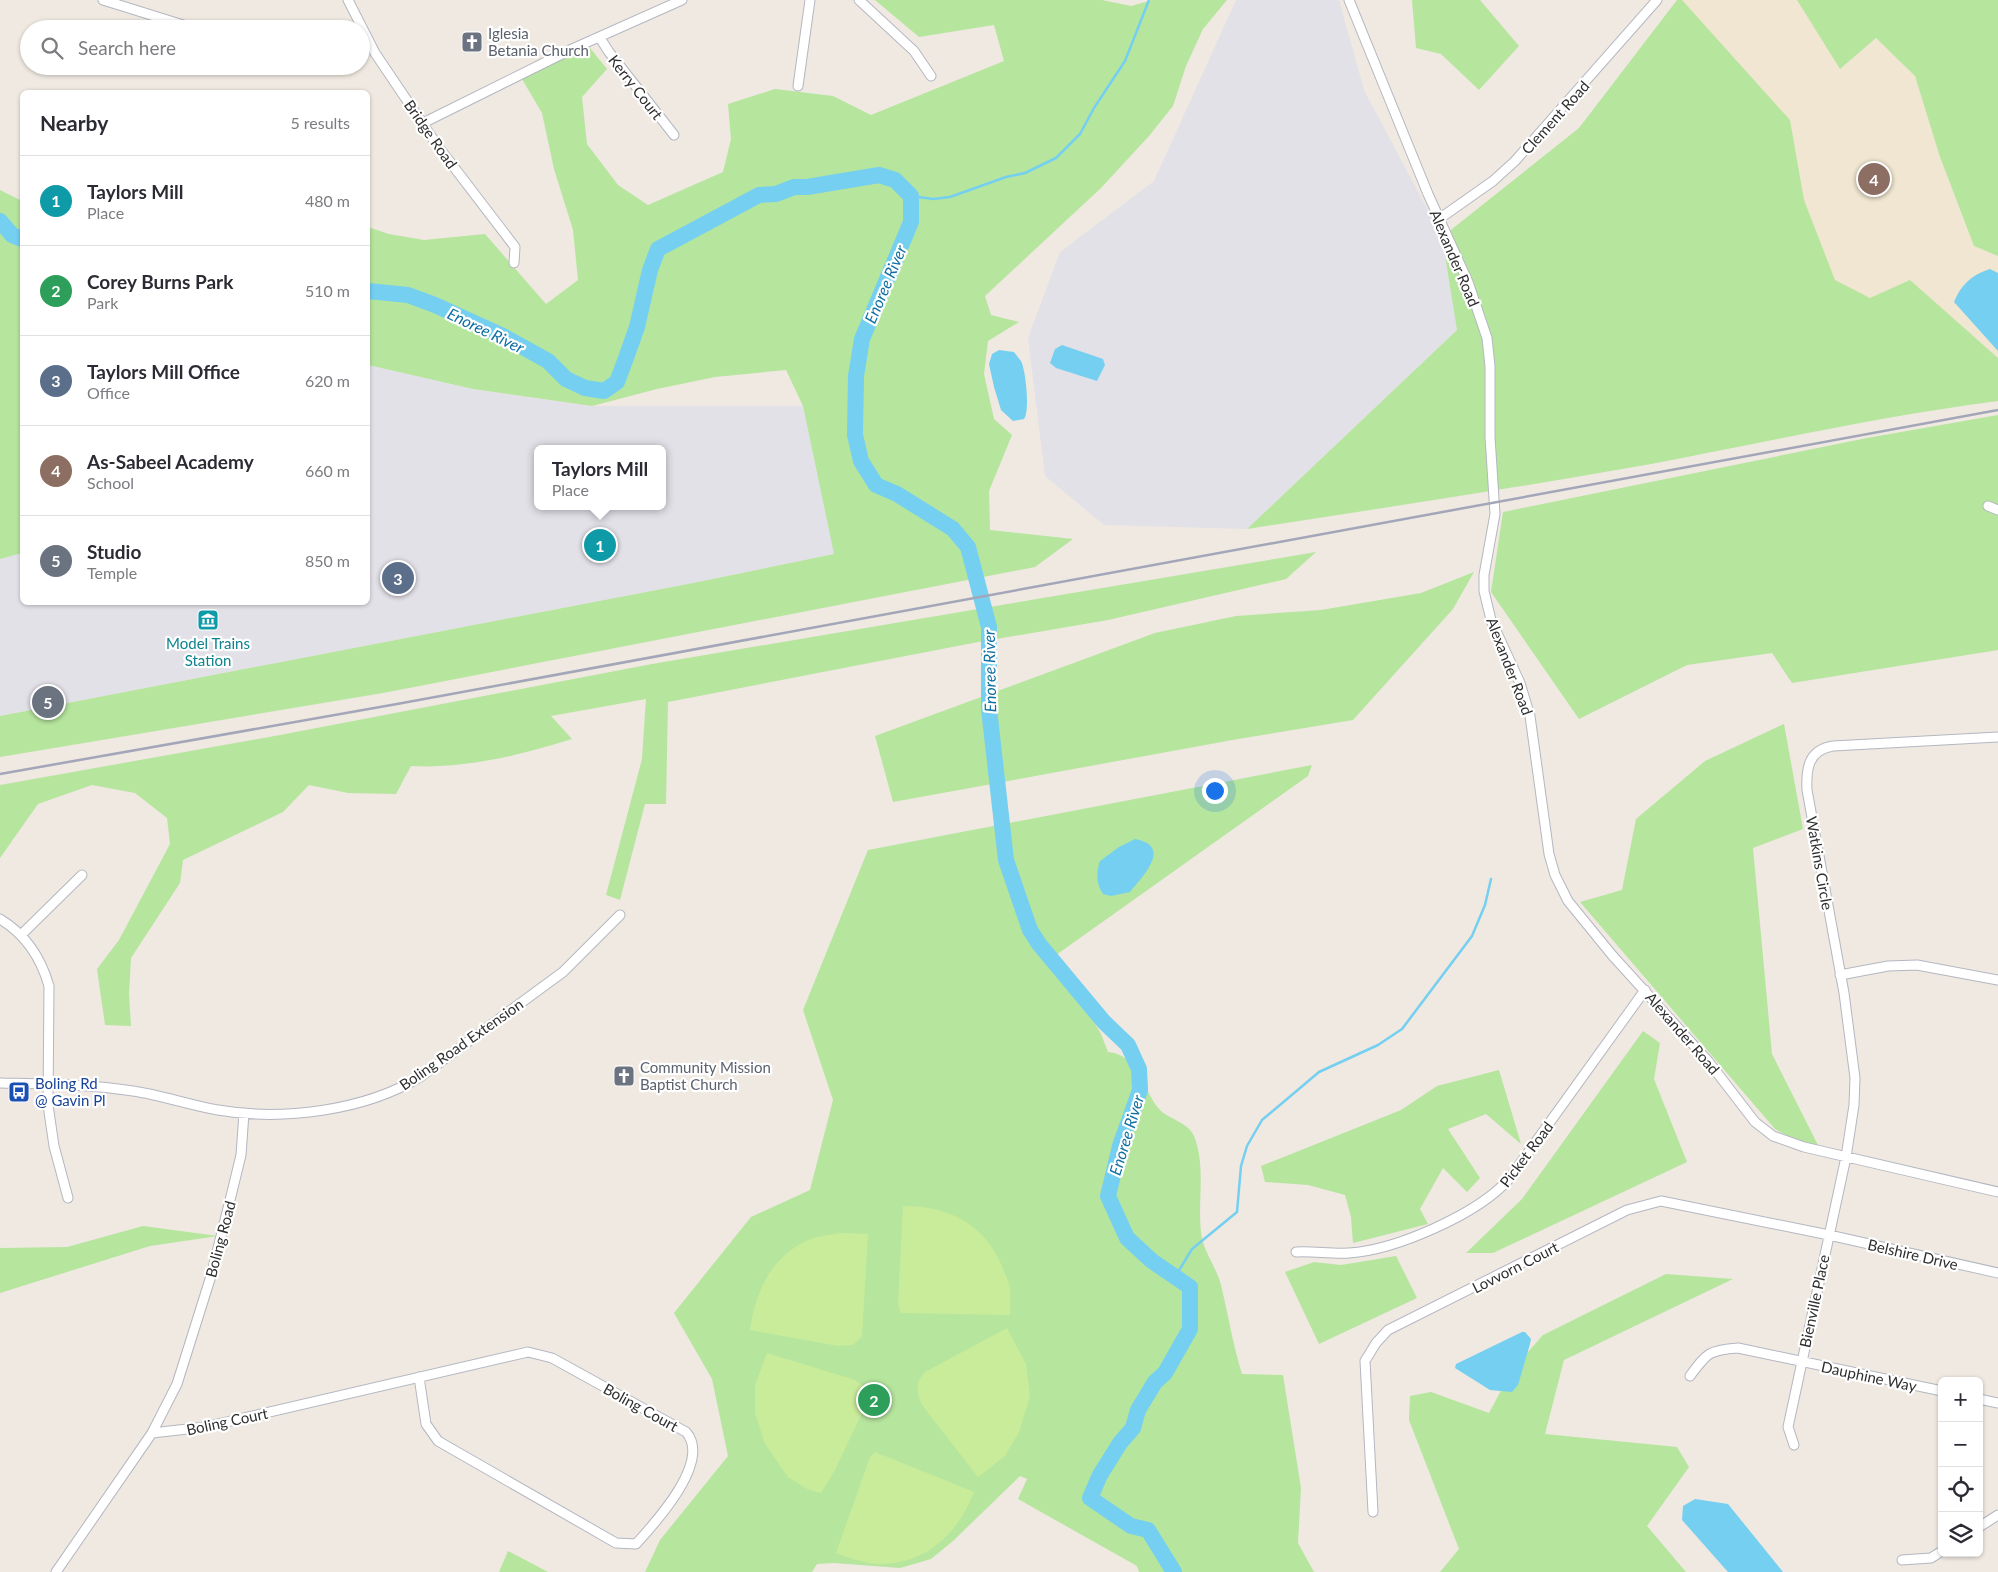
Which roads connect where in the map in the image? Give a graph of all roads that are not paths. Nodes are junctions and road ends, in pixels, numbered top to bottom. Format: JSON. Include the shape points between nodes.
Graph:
{"nodes":[{"id":1,"x":103,"y":0,"type":"edge"},
{"id":2,"x":348,"y":0,"type":"edge"},
{"id":3,"x":682,"y":0,"type":"edge"},
{"id":4,"x":810,"y":0,"type":"edge"},
{"id":5,"x":859,"y":0,"type":"edge"},
{"id":6,"x":1350,"y":0,"type":"edge"},
{"id":7,"x":1657,"y":0,"type":"edge"},
{"id":8,"x":121,"y":3,"type":"edge"},
{"id":9,"x":170,"y":20,"type":"edge"},
{"id":10,"x":354,"y":20,"type":"edge"},
{"id":11,"x":600,"y":38,"type":"junction"},
{"id":12,"x":370,"y":46,"type":"edge"},
{"id":13,"x":931,"y":76,"type":"dead end"},
{"id":14,"x":798,"y":86,"type":"dead end"},
{"id":15,"x":423,"y":123,"type":"junction"},
{"id":16,"x":674,"y":135,"type":"dead end"},
{"id":17,"x":1439,"y":219,"type":"junction"},
{"id":18,"x":514,"y":264,"type":"dead end"},
{"id":19,"x":1988,"y":506,"type":"dead end"},
{"id":20,"x":1998,"y":510,"type":"edge"},
{"id":21,"x":1998,"y":737,"type":"edge"},
{"id":22,"x":82,"y":875,"type":"dead end"},
{"id":23,"x":620,"y":915,"type":"dead end"},
{"id":24,"x":0,"y":919,"type":"edge"},
{"id":25,"x":21,"y":935,"type":"junction"},
{"id":26,"x":1840,"y":976,"type":"junction"},
{"id":27,"x":1998,"y":980,"type":"edge"},
{"id":28,"x":1645,"y":990,"type":"junction"},
{"id":29,"x":0,"y":1084,"type":"edge"},
{"id":30,"x":48,"y":1084,"type":"junction"},
{"id":31,"x":244,"y":1113,"type":"junction"},
{"id":32,"x":1846,"y":1157,"type":"junction"},
{"id":33,"x":1998,"y":1192,"type":"edge"},
{"id":34,"x":68,"y":1198,"type":"dead end"},
{"id":35,"x":1828,"y":1235,"type":"junction"},
{"id":36,"x":1296,"y":1252,"type":"dead end"},
{"id":37,"x":1998,"y":1273,"type":"edge"},
{"id":38,"x":1802,"y":1361,"type":"junction"},
{"id":39,"x":1690,"y":1376,"type":"dead end"},
{"id":40,"x":419,"y":1377,"type":"junction"},
{"id":41,"x":1938,"y":1390,"type":"edge"},
{"id":42,"x":1983,"y":1400,"type":"edge"},
{"id":43,"x":1998,"y":1403,"type":"edge"},
{"id":44,"x":152,"y":1433,"type":"junction"},
{"id":45,"x":1794,"y":1445,"type":"dead end"},
{"id":46,"x":1373,"y":1512,"type":"dead end"},
{"id":47,"x":1998,"y":1515,"type":"edge"},
{"id":48,"x":1983,"y":1524,"type":"edge"},
{"id":49,"x":1938,"y":1554,"type":"edge"},
{"id":50,"x":1902,"y":1560,"type":"dead end"},
{"id":51,"x":56,"y":1572,"type":"edge"}],
"edges":[{"from":1,"to":8,"type":"street"},
{"from":2,"to":10,"type":"street","name":"Bridge Road"},
{"from":3,"to":11,"type":"street"},
{"from":4,"to":14,"type":"street"},
{"from":5,"to":13,"type":"street","via":[[914,51]]},
{"from":6,"to":17,"type":"street","name":"Alexander Road"},
{"from":7,"to":17,"type":"street","name":"Clement Road","via":[[1515,161]]},
{"from":8,"to":9,"type":"street"},
{"from":11,"to":15,"type":"street"},
{"from":11,"to":16,"type":"street","name":"Kerry Court"},
{"from":12,"to":15,"type":"street","name":"Bridge Road"},
{"from":15,"to":18,"type":"street","name":"Bridge Road","via":[[515,247]]},
{"from":17,"to":28,"type":"street","name":"Alexander Road","via":[[1468,282],[1489,352],[1495,514],[1484,591],[1491,620],[1520,683],[1530,716],[1551,864],[1568,901]]},
{"from":19,"to":20,"type":"street"},
{"from":21,"to":26,"type":"street","name":"Watkins Circle","via":[[1833,746],[1820,750],[1812,758],[1806,772],[1807,790]]},
{"from":22,"to":25,"type":"street"},
{"from":23,"to":31,"type":"street","name":"Boling Road Extension","via":[[563,972],[409,1084],[361,1103],[325,1110]]},
{"from":24,"to":25,"type":"street"},
{"from":25,"to":30,"type":"street","via":[[39,960],[48,986]]},
{"from":26,"to":27,"type":"street","via":[[1888,966],[1917,965]]},
{"from":26,"to":32,"type":"street","name":"Watkins Circle","via":[[1855,1078]]},
{"from":28,"to":32,"type":"street","name":"Alexander Road","via":[[1762,1128],[1784,1141]]},
{"from":28,"to":36,"type":"street","name":"Picket Road","via":[[1509,1179],[1489,1199],[1442,1224],[1382,1246],[1349,1253]]},
{"from":29,"to":30,"type":"street"},
{"from":30,"to":31,"type":"street","via":[[131,1091]]},
{"from":30,"to":34,"type":"street","via":[[54,1146]]},
{"from":31,"to":44,"type":"street","name":"Boling Road","via":[[241,1155],[211,1276],[183,1367]]},
{"from":32,"to":33,"type":"street","name":"Alexander Road"},
{"from":32,"to":35,"type":"street","name":"Bienville Place"},
{"from":35,"to":37,"type":"street","name":"Belshire Drive"},
{"from":35,"to":38,"type":"street","name":"Bienville Place"},
{"from":35,"to":46,"type":"street","name":"Lovvorn Court","via":[[1660,1201],[1627,1210],[1388,1330],[1365,1361]]},
{"from":38,"to":39,"type":"street","name":"Dauphine Way","via":[[1738,1348],[1720,1349],[1705,1356]]},
{"from":38,"to":41,"type":"street","name":"Dauphine Way"},
{"from":38,"to":45,"type":"street","name":"Bienville Place","via":[[1788,1427]]},
{"from":40,"to":40,"type":"street","name":"Boling Court","via":[[426,1424],[438,1441],[616,1543],[636,1544],[653,1526],[692,1465],[694,1445],[686,1432],[546,1355],[519,1353]]},
{"from":40,"to":44,"type":"street","name":"Boling Court","via":[[205,1426]]},
{"from":42,"to":43,"type":"street"},
{"from":44,"to":51,"type":"street","name":"Boling Road"},
{"from":47,"to":48,"type":"street"},
{"from":49,"to":50,"type":"street","via":[[1931,1558]]}]}
